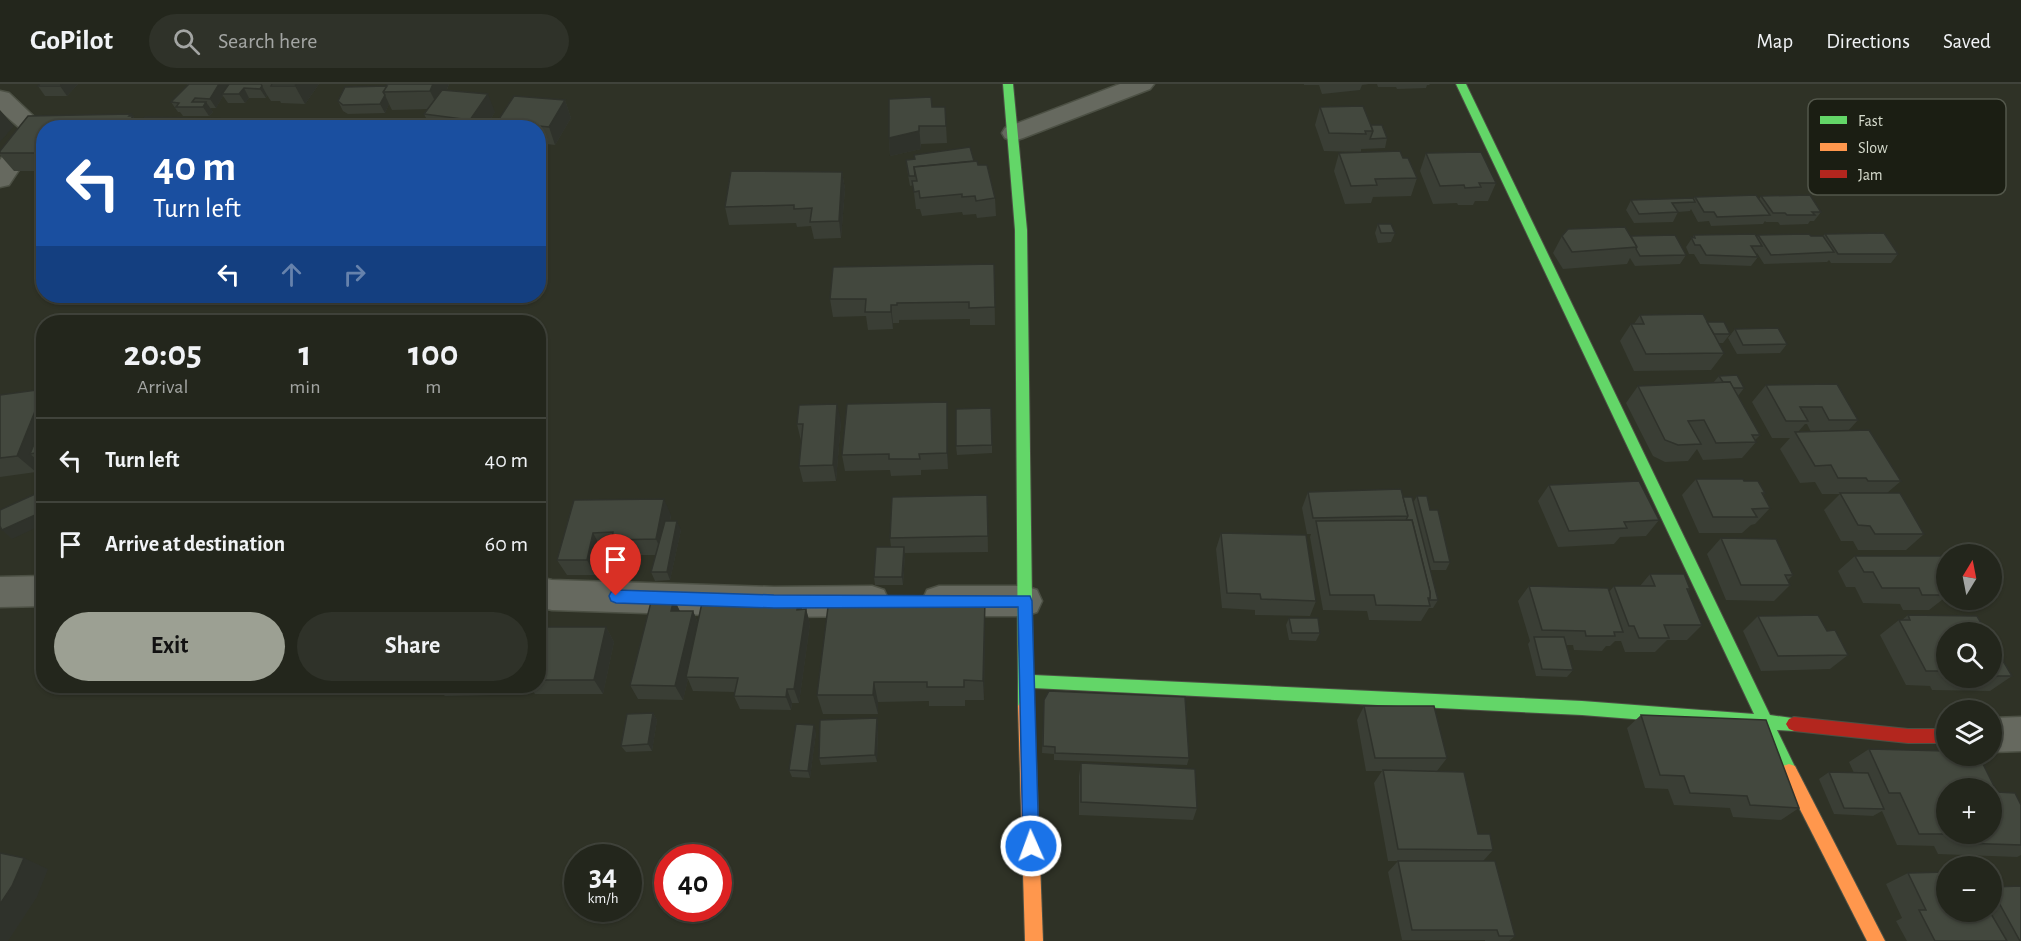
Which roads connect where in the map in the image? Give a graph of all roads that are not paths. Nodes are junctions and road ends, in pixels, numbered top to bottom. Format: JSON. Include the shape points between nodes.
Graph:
{"nodes":[{"id":1,"x":1008,"y":84,"type":"edge"},
{"id":2,"x":1142,"y":84,"type":"edge"},
{"id":3,"x":1461,"y":84,"type":"edge"},
{"id":4,"x":0,"y":98,"type":"edge"},
{"id":5,"x":1014,"y":133,"type":"junction"},
{"id":6,"x":0,"y":179,"type":"edge"},
{"id":7,"x":36,"y":591,"type":"edge"},
{"id":8,"x":0,"y":592,"type":"edge"},
{"id":9,"x":546,"y":594,"type":"edge"},
{"id":10,"x":1025,"y":601,"type":"junction"},
{"id":11,"x":1025,"y":681,"type":"junction"},
{"id":12,"x":1765,"y":722,"type":"junction"},
{"id":13,"x":2021,"y":734,"type":"edge"},
{"id":14,"x":1936,"y":735,"type":"edge"},
{"id":15,"x":2002,"y":735,"type":"edge"},
{"id":16,"x":1034,"y":941,"type":"edge"},
{"id":17,"x":1876,"y":941,"type":"edge"}],
"edges":[{"from":1,"to":5,"type":"street"},
{"from":2,"to":5,"type":"street"},
{"from":3,"to":12,"type":"street"},
{"from":4,"to":6,"type":"street","via":[[34,128]]},
{"from":5,"to":10,"type":"street","via":[[1021,230]]},
{"from":7,"to":8,"type":"street"},
{"from":9,"to":10,"type":"street","via":[[774,602]]},
{"from":10,"to":11,"type":"street"},
{"from":11,"to":12,"type":"street","via":[[1582,708]]},
{"from":11,"to":16,"type":"street"},
{"from":12,"to":14,"type":"street"},
{"from":12,"to":17,"type":"street"},
{"from":13,"to":15,"type":"street"}]}
